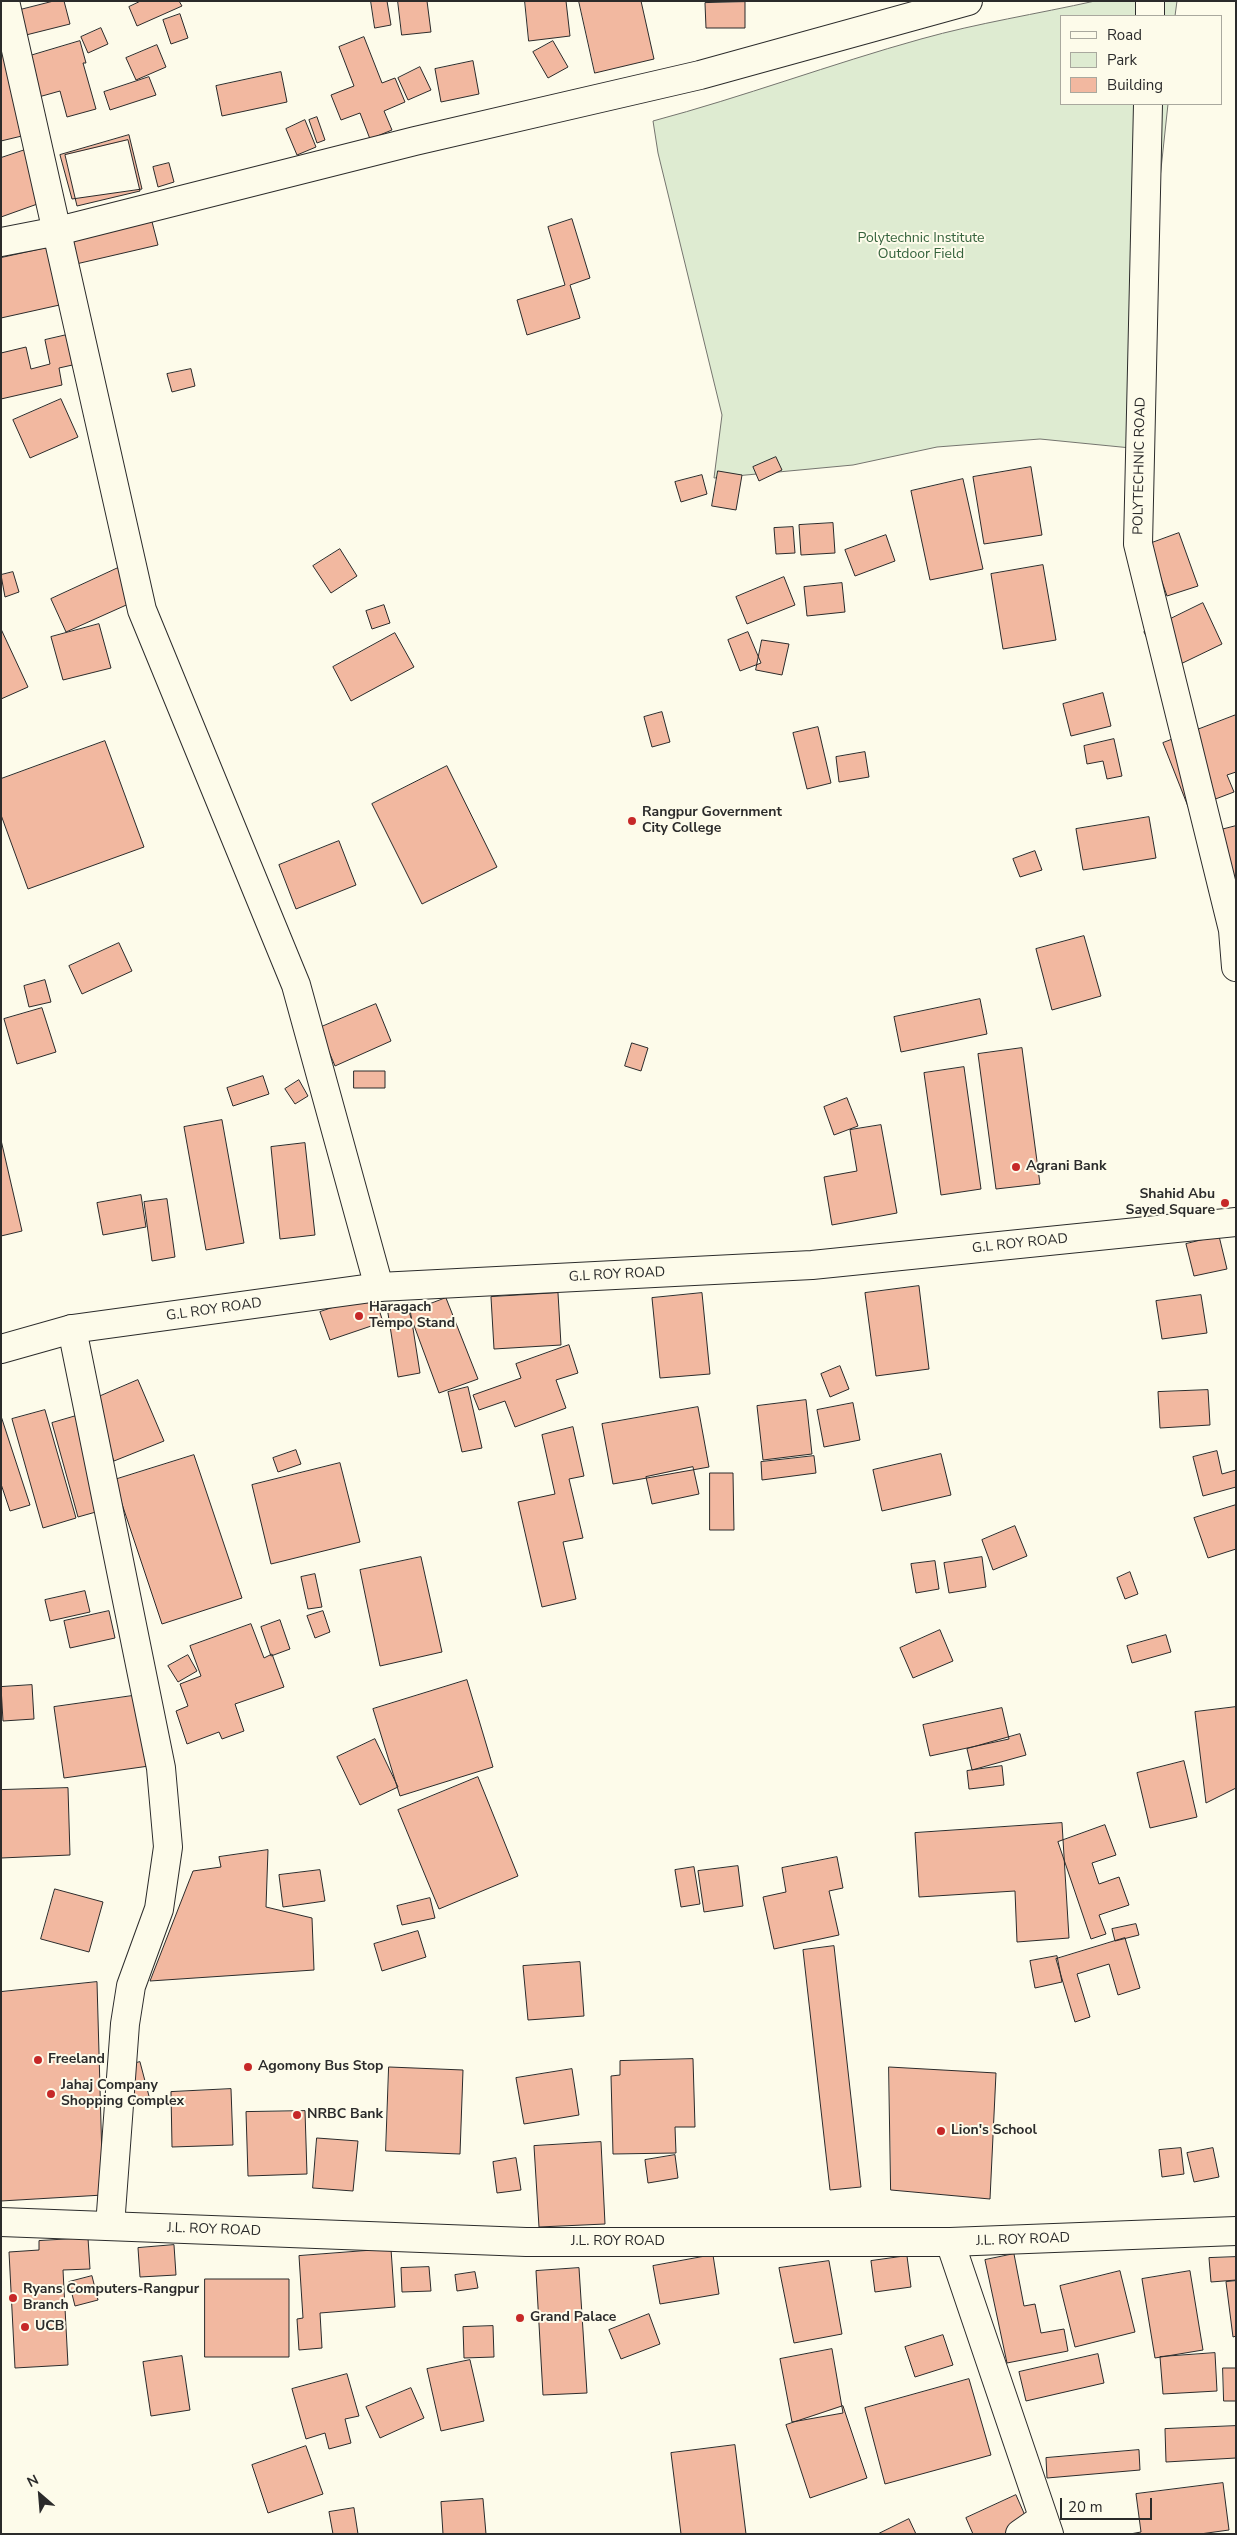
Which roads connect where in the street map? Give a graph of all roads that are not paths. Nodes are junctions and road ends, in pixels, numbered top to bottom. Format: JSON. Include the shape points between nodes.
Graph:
{"nodes":[{"id":1,"x":5,"y":1,"type":"edge"},
{"id":2,"x":968,"y":1,"type":"edge"},
{"id":3,"x":1150,"y":1,"type":"edge"},
{"id":4,"x":1150,"y":15,"type":"edge"},
{"id":5,"x":1148,"y":105,"type":"edge"},
{"id":6,"x":58,"y":232,"type":"junction"},
{"id":7,"x":1,"y":242,"type":"edge"},
{"id":8,"x":1236,"y":966,"type":"edge"},
{"id":9,"x":1236,"y":1222,"type":"edge"},
{"id":10,"x":379,"y":1287,"type":"junction"},
{"id":11,"x":72,"y":1330,"type":"junction"},
{"id":12,"x":1,"y":1349,"type":"edge"},
{"id":13,"x":1,"y":2222,"type":"edge"},
{"id":14,"x":110,"y":2226,"type":"junction"},
{"id":15,"x":1236,"y":2231,"type":"edge"},
{"id":16,"x":950,"y":2242,"type":"junction"},
{"id":17,"x":1046,"y":2526,"type":"edge"},
{"id":18,"x":1020,"y":2534,"type":"edge"}],
"edges":[{"from":1,"to":6,"type":"street"},
{"from":2,"to":6,"type":"street","via":[[700,75],[415,141]]},
{"from":3,"to":4,"type":"street"},
{"from":5,"to":8,"type":"street","name":"POLYTECHNIC ROAD","via":[[1138,544],[1234,930]]},
{"from":6,"to":7,"type":"street"},
{"from":6,"to":10,"type":"street","via":[[142,610],[296,984]]},
{"from":9,"to":10,"type":"street","name":"G.L ROY ROAD","via":[[812,1266]]},
{"from":10,"to":11,"type":"street","name":"G.L ROY ROAD"},
{"from":11,"to":12,"type":"street","name":"G.L ROY ROAD"},
{"from":11,"to":14,"type":"street","via":[[162,1768],[168,1847],[159,1909],[131,1986],[125,2024]]},
{"from":13,"to":14,"type":"street","name":"J.L. ROY ROAD"},
{"from":14,"to":16,"type":"street","name":"J.L. ROY ROAD","via":[[526,2242]]},
{"from":15,"to":16,"type":"street","name":"J.L. ROY ROAD"},
{"from":16,"to":17,"type":"street"},
{"from":17,"to":18,"type":"street"}]}
